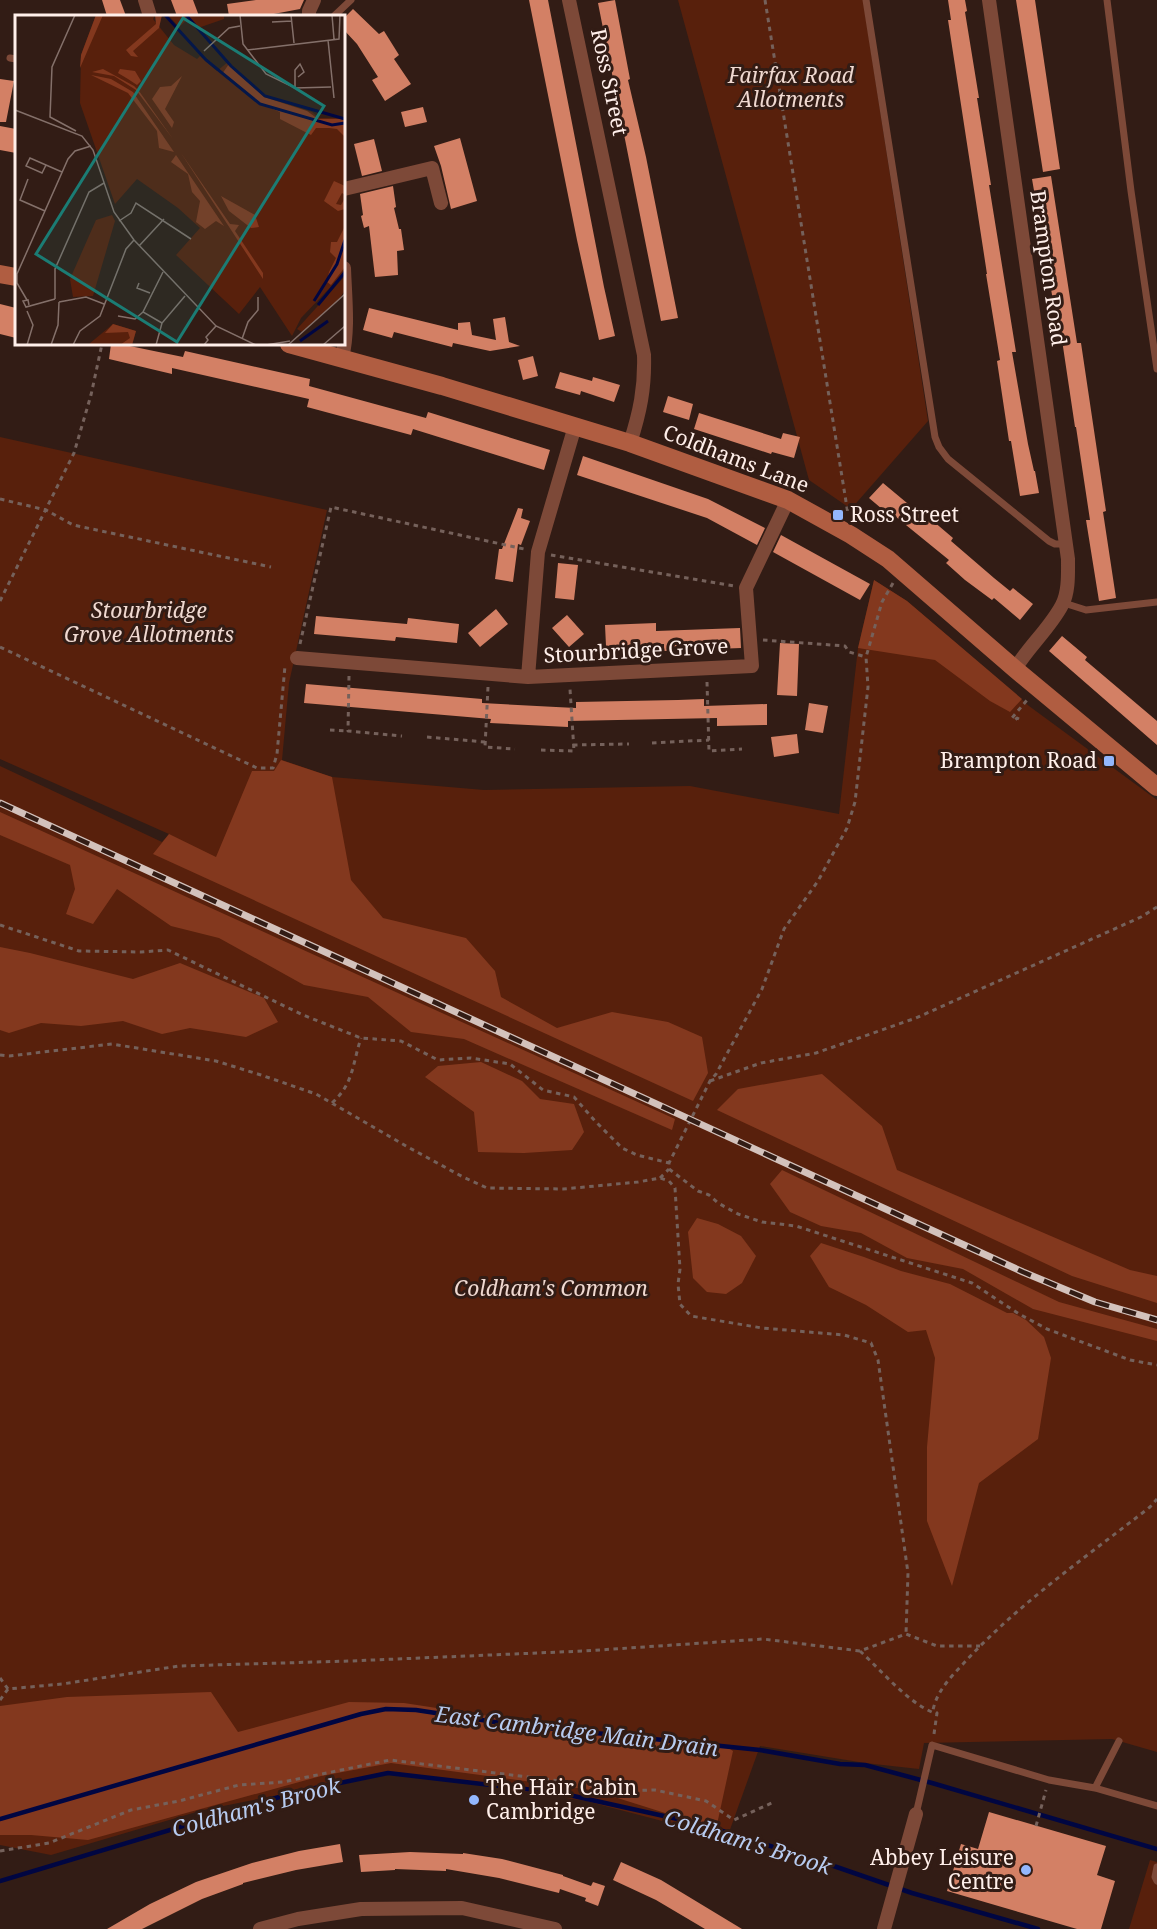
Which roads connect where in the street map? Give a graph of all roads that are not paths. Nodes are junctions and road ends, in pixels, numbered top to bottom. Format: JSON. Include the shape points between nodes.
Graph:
{"nodes":[{"id":1,"x":145,"y":0,"type":"edge"},
{"id":2,"x":314,"y":0,"type":"edge"},
{"id":3,"x":351,"y":0,"type":"edge"},
{"id":4,"x":866,"y":0,"type":"edge"},
{"id":5,"x":989,"y":0,"type":"edge"},
{"id":6,"x":1107,"y":0,"type":"edge"},
{"id":7,"x":572,"y":4,"type":"edge"},
{"id":8,"x":150,"y":15,"type":"edge"},
{"id":9,"x":309,"y":15,"type":"edge"},
{"id":10,"x":335,"y":15,"type":"edge"},
{"id":11,"x":345,"y":189,"type":"edge"},
{"id":12,"x":441,"y":203,"type":"dead end"},
{"id":13,"x":0,"y":274,"type":"edge"},
{"id":14,"x":15,"y":277,"type":"edge"},
{"id":15,"x":345,"y":297,"type":"edge"},
{"id":16,"x":293,"y":345,"type":"edge"},
{"id":17,"x":342,"y":358,"type":"junction"},
{"id":18,"x":1157,"y":369,"type":"edge"},
{"id":19,"x":575,"y":426,"type":"junction"},
{"id":20,"x":630,"y":443,"type":"junction"},
{"id":21,"x":788,"y":500,"type":"junction"},
{"id":22,"x":1066,"y":544,"type":"junction"},
{"id":23,"x":1157,"y":602,"type":"edge"},
{"id":24,"x":1064,"y":603,"type":"junction"},
{"id":25,"x":291,"y":657,"type":"road end"},
{"id":26,"x":1016,"y":669,"type":"junction"},
{"id":27,"x":528,"y":677,"type":"junction"},
{"id":28,"x":1157,"y":787,"type":"edge"},
{"id":29,"x":1119,"y":1741,"type":"dead end"},
{"id":30,"x":1095,"y":1788,"type":"junction"},
{"id":31,"x":1157,"y":1806,"type":"edge"},
{"id":32,"x":916,"y":1814,"type":"joint"},
{"id":33,"x":1157,"y":1867,"type":"edge"},
{"id":34,"x":1157,"y":1881,"type":"edge"},
{"id":35,"x":260,"y":1929,"type":"edge"},
{"id":36,"x":555,"y":1929,"type":"edge"},
{"id":37,"x":884,"y":1929,"type":"edge"}],
"edges":[{"from":1,"to":8,"type":"street"},
{"from":2,"to":9,"type":"street"},
{"from":3,"to":10,"type":"lane"},
{"from":4,"to":22,"type":"lane","via":[[935,437],[957,467],[1049,541]]},
{"from":5,"to":22,"type":"street","name":"Brampton Road"},
{"from":6,"to":18,"type":"lane"},
{"from":7,"to":20,"type":"street","name":"Ross Street","via":[[644,355],[642,404]]},
{"from":11,"to":12,"type":"street","via":[[432,168]]},
{"from":13,"to":14,"type":"street"},
{"from":15,"to":17,"type":"street","via":[[346,343]]},
{"from":16,"to":17,"type":"street","name":"Coldhams Lane"},
{"from":17,"to":19,"type":"street","name":"Coldhams Lane"},
{"from":19,"to":20,"type":"street","name":"Coldhams Lane"},
{"from":19,"to":27,"type":"street","name":"Stourbridge Grove","via":[[538,552]]},
{"from":20,"to":21,"type":"street","name":"Coldhams Lane"},
{"from":21,"to":26,"type":"street","name":"Coldhams Lane","via":[[888,559]]},
{"from":21,"to":27,"type":"street","name":"Stourbridge Grove","via":[[746,588],[752,666]]},
{"from":22,"to":24,"type":"street","name":"Brampton Road","via":[[1068,580]]},
{"from":23,"to":24,"type":"lane","via":[[1086,610]]},
{"from":24,"to":26,"type":"street"},
{"from":25,"to":27,"type":"street","name":"Stourbridge Grove"},
{"from":26,"to":28,"type":"street","name":"Coldhams Lane"},
{"from":29,"to":30,"type":"lane"},
{"from":30,"to":31,"type":"lane"},
{"from":30,"to":32,"type":"lane","via":[[1049,1780],[932,1745]]},
{"from":32,"to":37,"type":"street"},
{"from":33,"to":34,"type":"lane"},
{"from":35,"to":36,"type":"street","via":[[360,1909],[462,1908]]}]}
